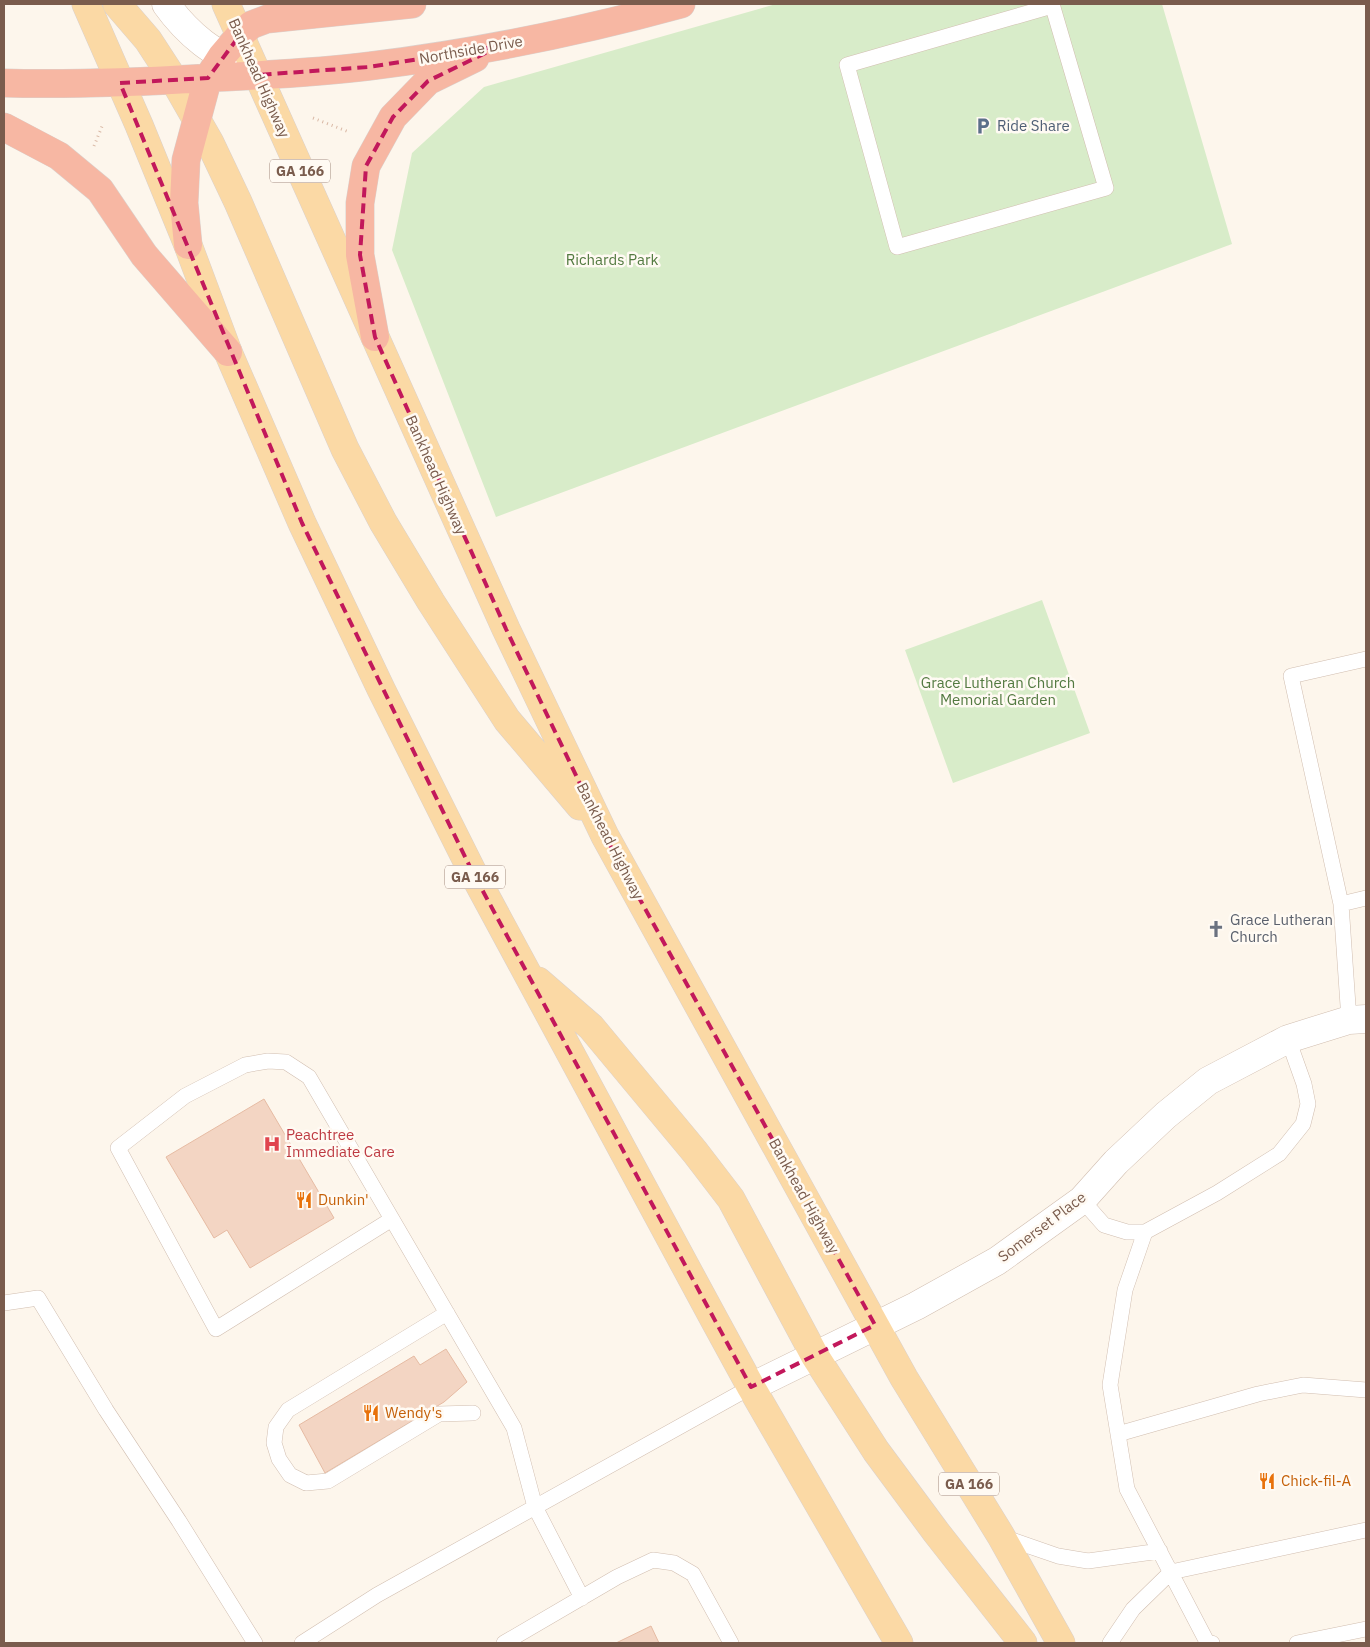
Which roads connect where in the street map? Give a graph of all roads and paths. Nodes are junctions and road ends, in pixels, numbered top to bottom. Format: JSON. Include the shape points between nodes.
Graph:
{"nodes":[{"id":1,"x":86,"y":4,"type":"edge"},
{"id":2,"x":117,"y":4,"type":"edge"},
{"id":3,"x":166,"y":4,"type":"edge"},
{"id":4,"x":226,"y":4,"type":"edge"},
{"id":5,"x":412,"y":4,"type":"edge"},
{"id":6,"x":681,"y":4,"type":"edge"},
{"id":7,"x":1052,"y":5,"type":"edge"},
{"id":8,"x":240,"y":35,"type":"junction"},
{"id":9,"x":500,"y":46,"type":"junction"},
{"id":10,"x":215,"y":67,"type":"junction"},
{"id":11,"x":257,"y":75,"type":"junction"},
{"id":12,"x":174,"y":80,"type":"junction"},
{"id":13,"x":4,"y":83,"type":"edge"},
{"id":14,"x":120,"y":83,"type":"junction"},
{"id":15,"x":306,"y":116,"type":"dead end"},
{"id":16,"x":196,"y":119,"type":"junction"},
{"id":17,"x":103,"y":122,"type":"dead end"},
{"id":18,"x":4,"y":127,"type":"edge"},
{"id":19,"x":358,"y":135,"type":"dead end"},
{"id":20,"x":93,"y":149,"type":"dead end"},
{"id":21,"x":188,"y":244,"type":"junction"},
{"id":22,"x":375,"y":337,"type":"junction"},
{"id":23,"x":228,"y":352,"type":"junction"},
{"id":24,"x":1366,"y":660,"type":"edge"},
{"id":25,"x":605,"y":836,"type":"junction"},
{"id":26,"x":1366,"y":898,"type":"edge"},
{"id":27,"x":1341,"y":904,"type":"junction"},
{"id":28,"x":525,"y":970,"type":"junction"},
{"id":29,"x":1358,"y":1019,"type":"edge"},
{"id":30,"x":1288,"y":1039,"type":"junction"},
{"id":31,"x":1082,"y":1200,"type":"junction"},
{"id":32,"x":392,"y":1219,"type":"junction"},
{"id":33,"x":1145,"y":1232,"type":"junction"},
{"id":34,"x":4,"y":1303,"type":"edge"},
{"id":35,"x":447,"y":1313,"type":"junction"},
{"id":36,"x":875,"y":1325,"type":"junction"},
{"id":37,"x":814,"y":1356,"type":"junction"},
{"id":38,"x":751,"y":1387,"type":"junction"},
{"id":39,"x":1366,"y":1390,"type":"edge"},
{"id":40,"x":473,"y":1413,"type":"dead end"},
{"id":41,"x":1118,"y":1434,"type":"junction"},
{"id":42,"x":535,"y":1507,"type":"junction"},
{"id":43,"x":1366,"y":1530,"type":"edge"},
{"id":44,"x":1002,"y":1536,"type":"junction"},
{"id":45,"x":1160,"y":1551,"type":"junction"},
{"id":46,"x":1171,"y":1572,"type":"junction"},
{"id":47,"x":582,"y":1598,"type":"junction"},
{"id":48,"x":1363,"y":1631,"type":"edge"},
{"id":49,"x":255,"y":1643,"type":"edge"},
{"id":50,"x":302,"y":1643,"type":"edge"},
{"id":51,"x":504,"y":1643,"type":"edge"},
{"id":52,"x":731,"y":1643,"type":"edge"},
{"id":53,"x":899,"y":1643,"type":"edge"},
{"id":54,"x":1023,"y":1643,"type":"edge"},
{"id":55,"x":1061,"y":1643,"type":"edge"},
{"id":56,"x":1110,"y":1643,"type":"edge"},
{"id":57,"x":1212,"y":1643,"type":"edge"},
{"id":58,"x":1297,"y":1643,"type":"edge"}],
"edges":[{"from":1,"to":14,"type":"main road"},
{"from":2,"to":12,"type":"main road","via":[[148,40]]},
{"from":3,"to":10,"type":"street","via":[[203,43]]},
{"from":4,"to":8,"type":"main road","name":"Bankhead Highway","number":"GA 166"},
{"from":5,"to":8,"type":"highway","via":[[267,19]]},
{"from":6,"to":9,"type":"highway","name":"Northside Drive","via":[[615,22]]},
{"from":7,"to":7,"type":"lane","via":[[1106,188],[897,247],[847,65]]},
{"from":8,"to":10,"type":"highway"},
{"from":8,"to":11,"type":"main road","name":"Bankhead Highway","number":"GA 166"},
{"from":9,"to":11,"type":"highway","name":"Northside Drive","via":[[369,66]]},
{"from":9,"to":22,"type":"highway","via":[[428,82],[392,117],[366,166],[360,203],[360,255]]},
{"from":10,"to":11,"type":"highway","name":"Northside Drive"},
{"from":10,"to":12,"type":"highway","name":"Northside Drive"},
{"from":10,"to":16,"type":"highway"},
{"from":11,"to":22,"type":"main road","name":"Bankhead Highway","number":"GA 166"},
{"from":12,"to":14,"type":"highway","name":"Northside Drive"},
{"from":12,"to":16,"type":"main road"},
{"from":13,"to":14,"type":"highway","name":"Northside Drive"},
{"from":14,"to":21,"type":"main road"},
{"from":15,"to":19,"type":"path"},
{"from":16,"to":21,"type":"highway","via":[[186,160],[184,203]]},
{"from":16,"to":25,"type":"main road","via":[[238,202],[345,449],[383,522],[507,720]]},
{"from":17,"to":20,"type":"path"},
{"from":18,"to":23,"type":"highway","number":"GA 166","via":[[59,156],[100,190],[144,254]]},
{"from":21,"to":23,"type":"main road"},
{"from":22,"to":25,"type":"main road","name":"Bankhead Highway","via":[[506,629]]},
{"from":23,"to":28,"type":"main road","number":"GA 166","via":[[302,523],[381,688]]},
{"from":24,"to":27,"type":"lane","via":[[1291,676]]},
{"from":25,"to":36,"type":"main road","name":"Bankhead Highway","number":"GA 166"},
{"from":26,"to":27,"type":"lane"},
{"from":27,"to":29,"type":"lane"},
{"from":28,"to":37,"type":"main road","via":[[592,1027],[731,1199]]},
{"from":28,"to":38,"type":"main road","number":"GA 166"},
{"from":29,"to":30,"type":"street","name":"Somerset Place"},
{"from":30,"to":31,"type":"street","name":"Somerset Place","via":[[1208,1081],[1116,1162]]},
{"from":30,"to":33,"type":"lane","via":[[1308,1104],[1304,1124],[1279,1154],[1218,1193]]},
{"from":31,"to":33,"type":"lane","via":[[1104,1226],[1127,1232]]},
{"from":31,"to":36,"type":"street","name":"Somerset Place","via":[[997,1261]]},
{"from":32,"to":32,"type":"lane","via":[[216,1329],[118,1148],[185,1096],[245,1065],[286,1062],[309,1077]]},
{"from":32,"to":35,"type":"lane"},
{"from":33,"to":41,"type":"lane","via":[[1125,1290],[1110,1385]]},
{"from":34,"to":49,"type":"lane","via":[[38,1298]]},
{"from":35,"to":40,"type":"lane","via":[[288,1410],[276,1427],[274,1443],[279,1459],[290,1475],[306,1484],[328,1481],[439,1414]]},
{"from":35,"to":42,"type":"lane","via":[[514,1428]]},
{"from":36,"to":37,"type":"street","name":"Somerset Place"},
{"from":36,"to":44,"type":"main road","name":"Bankhead Highway","number":"GA 166"},
{"from":37,"to":38,"type":"street","name":"Somerset Place"},
{"from":37,"to":54,"type":"main road","via":[[876,1451]]},
{"from":38,"to":42,"type":"lane"},
{"from":38,"to":53,"type":"main road","number":"GA 166"},
{"from":39,"to":41,"type":"lane","via":[[1303,1385],[1258,1394]]},
{"from":41,"to":45,"type":"lane","via":[[1127,1489]]},
{"from":42,"to":47,"type":"lane"},
{"from":42,"to":50,"type":"lane","via":[[377,1595]]},
{"from":43,"to":46,"type":"lane"},
{"from":44,"to":45,"type":"lane","via":[[1058,1556],[1088,1561]]},
{"from":44,"to":55,"type":"main road","name":"Bankhead Highway","number":"GA 166"},
{"from":45,"to":46,"type":"lane"},
{"from":46,"to":56,"type":"lane","via":[[1133,1609]]},
{"from":46,"to":57,"type":"lane","via":[[1208,1642]]},
{"from":47,"to":51,"type":"lane"},
{"from":47,"to":52,"type":"lane","via":[[653,1560],[674,1563],[693,1574]]},
{"from":48,"to":58,"type":"lane"}]}
